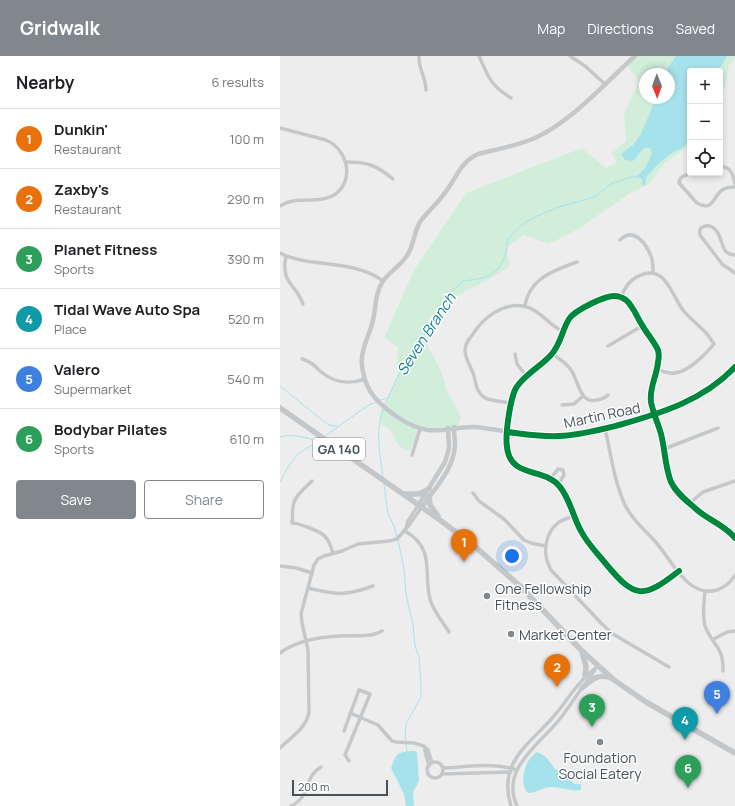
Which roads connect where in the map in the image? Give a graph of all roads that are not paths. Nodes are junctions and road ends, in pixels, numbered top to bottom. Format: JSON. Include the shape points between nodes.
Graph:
{"nodes":[{"id":1,"x":419,"y":56,"type":"edge"},
{"id":2,"x":479,"y":56,"type":"edge"},
{"id":3,"x":570,"y":56,"type":"edge"},
{"id":4,"x":635,"y":56,"type":"edge"},
{"id":5,"x":605,"y":84,"type":"junction"},
{"id":6,"x":426,"y":90,"type":"dead end"},
{"id":7,"x":511,"y":98,"type":"dead end"},
{"id":8,"x":280,"y":128,"type":"edge"},
{"id":9,"x":346,"y":162,"type":"junction"},
{"id":10,"x":723,"y":167,"type":"edge"},
{"id":11,"x":687,"y":175,"type":"edge"},
{"id":12,"x":393,"y":179,"type":"dead end"},
{"id":13,"x":735,"y":185,"type":"edge"},
{"id":14,"x":280,"y":206,"type":"edge"},
{"id":15,"x":620,"y":240,"type":"dead end"},
{"id":16,"x":280,"y":253,"type":"edge"},
{"id":17,"x":735,"y":255,"type":"edge"},
{"id":18,"x":286,"y":257,"type":"junction"},
{"id":19,"x":577,"y":262,"type":"dead end"},
{"id":20,"x":653,"y":272,"type":"junction"},
{"id":21,"x":735,"y":273,"type":"edge"},
{"id":22,"x":383,"y":281,"type":"junction"},
{"id":23,"x":621,"y":297,"type":"junction"},
{"id":24,"x":304,"y":304,"type":"dead end"},
{"id":25,"x":525,"y":306,"type":"junction"},
{"id":26,"x":642,"y":326,"type":"junction"},
{"id":27,"x":564,"y":332,"type":"junction"},
{"id":28,"x":608,"y":346,"type":"dead end"},
{"id":29,"x":515,"y":354,"type":"dead end"},
{"id":30,"x":553,"y":354,"type":"junction"},
{"id":31,"x":302,"y":358,"type":"dead end"},
{"id":32,"x":735,"y":367,"type":"edge"},
{"id":33,"x":656,"y":369,"type":"junction"},
{"id":34,"x":527,"y":377,"type":"junction"},
{"id":35,"x":365,"y":379,"type":"junction"},
{"id":36,"x":608,"y":395,"type":"dead end"},
{"id":37,"x":583,"y":396,"type":"junction"},
{"id":38,"x":511,"y":402,"type":"junction"},
{"id":39,"x":562,"y":405,"type":"dead end"},
{"id":40,"x":280,"y":408,"type":"edge"},
{"id":41,"x":655,"y":415,"type":"junction"},
{"id":42,"x":448,"y":428,"type":"junction"},
{"id":43,"x":454,"y":428,"type":"junction"},
{"id":44,"x":605,"y":428,"type":"junction"},
{"id":45,"x":718,"y":428,"type":"dead end"},
{"id":46,"x":420,"y":429,"type":"junction"},
{"id":47,"x":507,"y":432,"type":"junction"},
{"id":48,"x":664,"y":449,"type":"junction"},
{"id":49,"x":412,"y":455,"type":"dead end"},
{"id":50,"x":550,"y":478,"type":"junction"},
{"id":51,"x":312,"y":481,"type":"dead end"},
{"id":52,"x":735,"y":481,"type":"edge"},
{"id":53,"x":558,"y":485,"type":"junction"},
{"id":54,"x":429,"y":489,"type":"junction"},
{"id":55,"x":473,"y":493,"type":"dead end"},
{"id":56,"x":403,"y":494,"type":"junction"},
{"id":57,"x":429,"y":496,"type":"junction"},
{"id":58,"x":690,"y":503,"type":"junction"},
{"id":59,"x":420,"y":505,"type":"junction"},
{"id":60,"x":574,"y":516,"type":"junction"},
{"id":61,"x":440,"y":519,"type":"junction"},
{"id":62,"x":405,"y":530,"type":"junction"},
{"id":63,"x":735,"y":538,"type":"edge"},
{"id":64,"x":545,"y":546,"type":"junction"},
{"id":65,"x":333,"y":553,"type":"junction"},
{"id":66,"x":280,"y":566,"type":"edge"},
{"id":67,"x":679,"y":571,"type":"junction"},
{"id":68,"x":312,"y":573,"type":"junction"},
{"id":69,"x":735,"y":575,"type":"edge"},
{"id":70,"x":373,"y":586,"type":"dead end"},
{"id":71,"x":308,"y":588,"type":"junction"},
{"id":72,"x":705,"y":591,"type":"junction"},
{"id":73,"x":382,"y":631,"type":"dead end"},
{"id":74,"x":735,"y":631,"type":"edge"},
{"id":75,"x":449,"y":632,"type":"dead end"},
{"id":76,"x":714,"y":639,"type":"junction"},
{"id":77,"x":307,"y":641,"type":"junction"},
{"id":78,"x":580,"y":649,"type":"junction"},
{"id":79,"x":280,"y":653,"type":"edge"},
{"id":80,"x":598,"y":666,"type":"junction"},
{"id":81,"x":669,"y":667,"type":"dead end"},
{"id":82,"x":723,"y":671,"type":"dead end"},
{"id":83,"x":585,"y":676,"type":"junction"},
{"id":84,"x":614,"y":680,"type":"junction"},
{"id":85,"x":582,"y":688,"type":"junction"},
{"id":86,"x":350,"y":714,"type":"junction"},
{"id":87,"x":361,"y":718,"type":"junction"},
{"id":88,"x":344,"y":731,"type":"dead end"},
{"id":89,"x":280,"y":748,"type":"edge"},
{"id":90,"x":735,"y":753,"type":"edge"},
{"id":91,"x":348,"y":761,"type":"dead end"},
{"id":92,"x":514,"y":761,"type":"junction"},
{"id":93,"x":431,"y":764,"type":"junction"},
{"id":94,"x":321,"y":767,"type":"dead end"},
{"id":95,"x":503,"y":767,"type":"junction"},
{"id":96,"x":443,"y":768,"type":"junction"},
{"id":97,"x":510,"y":770,"type":"junction"},
{"id":98,"x":503,"y":772,"type":"junction"},
{"id":99,"x":516,"y":772,"type":"junction"},
{"id":100,"x":442,"y":774,"type":"junction"},
{"id":101,"x":508,"y":780,"type":"junction"},
{"id":102,"x":291,"y":806,"type":"edge"},
{"id":103,"x":511,"y":806,"type":"edge"},
{"id":104,"x":517,"y":806,"type":"edge"}],
"edges":[{"from":1,"to":6,"type":"street","via":[[419,66]]},
{"from":2,"to":7,"type":"street","via":[[492,83]]},
{"from":3,"to":5,"type":"street"},
{"from":4,"to":5,"type":"street","name":"Martin Road"},
{"from":5,"to":22,"type":"street","name":"Martin Road","via":[[547,132],[522,143],[478,154],[466,161],[446,192],[420,223],[405,258]]},
{"from":8,"to":9,"type":"street","via":[[332,142],[341,151]]},
{"from":9,"to":12,"type":"street","via":[[371,164]]},
{"from":9,"to":14,"type":"street","via":[[345,180],[334,194],[323,199],[289,202]]},
{"from":10,"to":13,"type":"street","via":[[730,170],[734,176]]},
{"from":11,"to":13,"type":"street","via":[[679,178],[679,183],[701,205],[709,205],[723,189]]},
{"from":15,"to":20,"type":"street","via":[[630,235],[641,240],[652,259]]},
{"from":16,"to":18,"type":"street"},
{"from":17,"to":21,"type":"street","via":[[724,250],[719,233],[714,229],[701,227],[700,235],[722,264]]},
{"from":18,"to":22,"type":"street","via":[[362,270]]},
{"from":18,"to":24,"type":"street","via":[[286,277]]},
{"from":19,"to":25,"type":"street","via":[[552,270],[537,282],[529,293]]},
{"from":20,"to":23,"type":"street","via":[[639,275],[632,280]]},
{"from":20,"to":33,"type":"street","via":[[664,278],[683,310],[714,344],[706,355],[681,372],[671,373]]},
{"from":22,"to":35,"type":"street","name":"Martin Road","via":[[377,294],[373,322],[363,352]]},
{"from":23,"to":26,"type":"street","via":[[629,304]]},
{"from":23,"to":27,"type":"street","via":[[609,297],[578,310],[569,318]]},
{"from":25,"to":27,"type":"street"},
{"from":25,"to":38,"type":"street","via":[[503,309],[488,316],[477,327],[465,348],[480,394],[488,399]]},
{"from":26,"to":28,"type":"street"},
{"from":26,"to":33,"type":"street","via":[[657,350],[659,359]]},
{"from":27,"to":30,"type":"street"},
{"from":29,"to":34,"type":"street"},
{"from":30,"to":34,"type":"street"},
{"from":30,"to":37,"type":"street","via":[[571,370]]},
{"from":31,"to":35,"type":"street","via":[[336,381]]},
{"from":32,"to":41,"type":"street","name":"Martin Road","via":[[687,402]]},
{"from":33,"to":41,"type":"street","via":[[651,394]]},
{"from":34,"to":38,"type":"street","via":[[516,388]]},
{"from":35,"to":46,"type":"street","name":"Martin Road","via":[[370,392],[380,403],[406,423]]},
{"from":36,"to":37,"type":"street","via":[[594,400],[588,400]]},
{"from":37,"to":39,"type":"street","via":[[574,404]]},
{"from":38,"to":47,"type":"street"},
{"from":40,"to":56,"type":"main road","number":"GA 140"},
{"from":41,"to":44,"type":"street","name":"Martin Road"},
{"from":41,"to":48,"type":"street"},
{"from":42,"to":43,"type":"street","name":"Martin Road"},
{"from":42,"to":46,"type":"street","name":"Martin Road"},
{"from":42,"to":54,"type":"street","via":[[449,448],[445,462]]},
{"from":43,"to":47,"type":"street","name":"Martin Road","via":[[474,427]]},
{"from":43,"to":57,"type":"street","via":[[455,446],[452,461]]},
{"from":44,"to":47,"type":"street","name":"Martin Road","via":[[558,436]]},
{"from":44,"to":67,"type":"street","via":[[626,507],[639,526],[658,544]]},
{"from":45,"to":48,"type":"street"},
{"from":46,"to":49,"type":"street"},
{"from":47,"to":50,"type":"street","via":[[507,450],[515,464],[526,471]]},
{"from":48,"to":58,"type":"street","via":[[671,482]]},
{"from":50,"to":53,"type":"street"},
{"from":50,"to":53,"type":"street","via":[[558,469],[563,470],[564,475]]},
{"from":51,"to":65,"type":"street","via":[[294,501],[292,523],[321,532],[330,542]]},
{"from":52,"to":58,"type":"street","via":[[702,492]]},
{"from":53,"to":60,"type":"street","via":[[564,492]]},
{"from":54,"to":56,"type":"main road","via":[[419,494]]},
{"from":54,"to":59,"type":"street"},
{"from":55,"to":64,"type":"street","via":[[524,540]]},
{"from":56,"to":59,"type":"main road","number":"GA 140"},
{"from":57,"to":59,"type":"street"},
{"from":57,"to":61,"type":"main road","via":[[430,505]]},
{"from":58,"to":63,"type":"street"},
{"from":59,"to":61,"type":"main road","number":"GA 140"},
{"from":59,"to":62,"type":"street"},
{"from":60,"to":64,"type":"street","via":[[554,527]]},
{"from":60,"to":67,"type":"street","via":[[589,544],[628,587],[640,591],[652,590]]},
{"from":61,"to":78,"type":"main road","number":"GA 140","via":[[503,570]]},
{"from":62,"to":65,"type":"street","via":[[400,537],[393,540],[361,543]]},
{"from":62,"to":75,"type":"street","via":[[416,538],[422,548],[428,567],[430,600]]},
{"from":64,"to":81,"type":"street","via":[[546,559],[551,570],[602,624],[621,639]]},
{"from":65,"to":68,"type":"street","via":[[318,559]]},
{"from":66,"to":68,"type":"street"},
{"from":67,"to":72,"type":"street","via":[[691,585]]},
{"from":68,"to":71,"type":"street"},
{"from":69,"to":72,"type":"street","via":[[721,588]]},
{"from":70,"to":71,"type":"street","via":[[346,594]]},
{"from":71,"to":77,"type":"street","via":[[301,614]]},
{"from":72,"to":76,"type":"street","via":[[704,620]]},
{"from":73,"to":77,"type":"street","via":[[373,635],[337,636]]},
{"from":74,"to":76,"type":"street"},
{"from":76,"to":82,"type":"street","via":[[724,662]]},
{"from":77,"to":79,"type":"street","via":[[292,645]]},
{"from":77,"to":89,"type":"street","via":[[308,718],[303,727]]},
{"from":78,"to":80,"type":"main road","number":"GA 140"},
{"from":78,"to":83,"type":"main road","via":[[586,662]]},
{"from":80,"to":83,"type":"street"},
{"from":80,"to":84,"type":"main road","number":"GA 140"},
{"from":80,"to":85,"type":"street"},
{"from":83,"to":92,"type":"street"},
{"from":84,"to":85,"type":"main road","via":[[605,676],[594,678]]},
{"from":84,"to":90,"type":"main road","number":"GA 140","via":[[651,705]]},
{"from":85,"to":99,"type":"street","via":[[558,721],[529,751]]},
{"from":86,"to":87,"type":"street"},
{"from":86,"to":87,"type":"street","via":[[359,690],[365,692],[370,694]]},
{"from":86,"to":88,"type":"street"},
{"from":87,"to":91,"type":"street","via":[[345,755]]},
{"from":87,"to":93,"type":"street","via":[[378,725],[392,741],[419,744],[425,748]]},
{"from":92,"to":95,"type":"street"},
{"from":92,"to":97,"type":"street"},
{"from":93,"to":96,"type":"street","via":[[438,763]]},
{"from":93,"to":100,"type":"street","via":[[428,772],[432,777]]},
{"from":94,"to":102,"type":"street","via":[[312,774],[301,799]]},
{"from":95,"to":96,"type":"street"},
{"from":95,"to":97,"type":"street"},
{"from":96,"to":100,"type":"street"},
{"from":97,"to":98,"type":"street"},
{"from":97,"to":99,"type":"street"},
{"from":97,"to":101,"type":"street"},
{"from":98,"to":100,"type":"street"},
{"from":98,"to":101,"type":"street"},
{"from":99,"to":104,"type":"street","via":[[514,788]]},
{"from":101,"to":103,"type":"street"}]}
